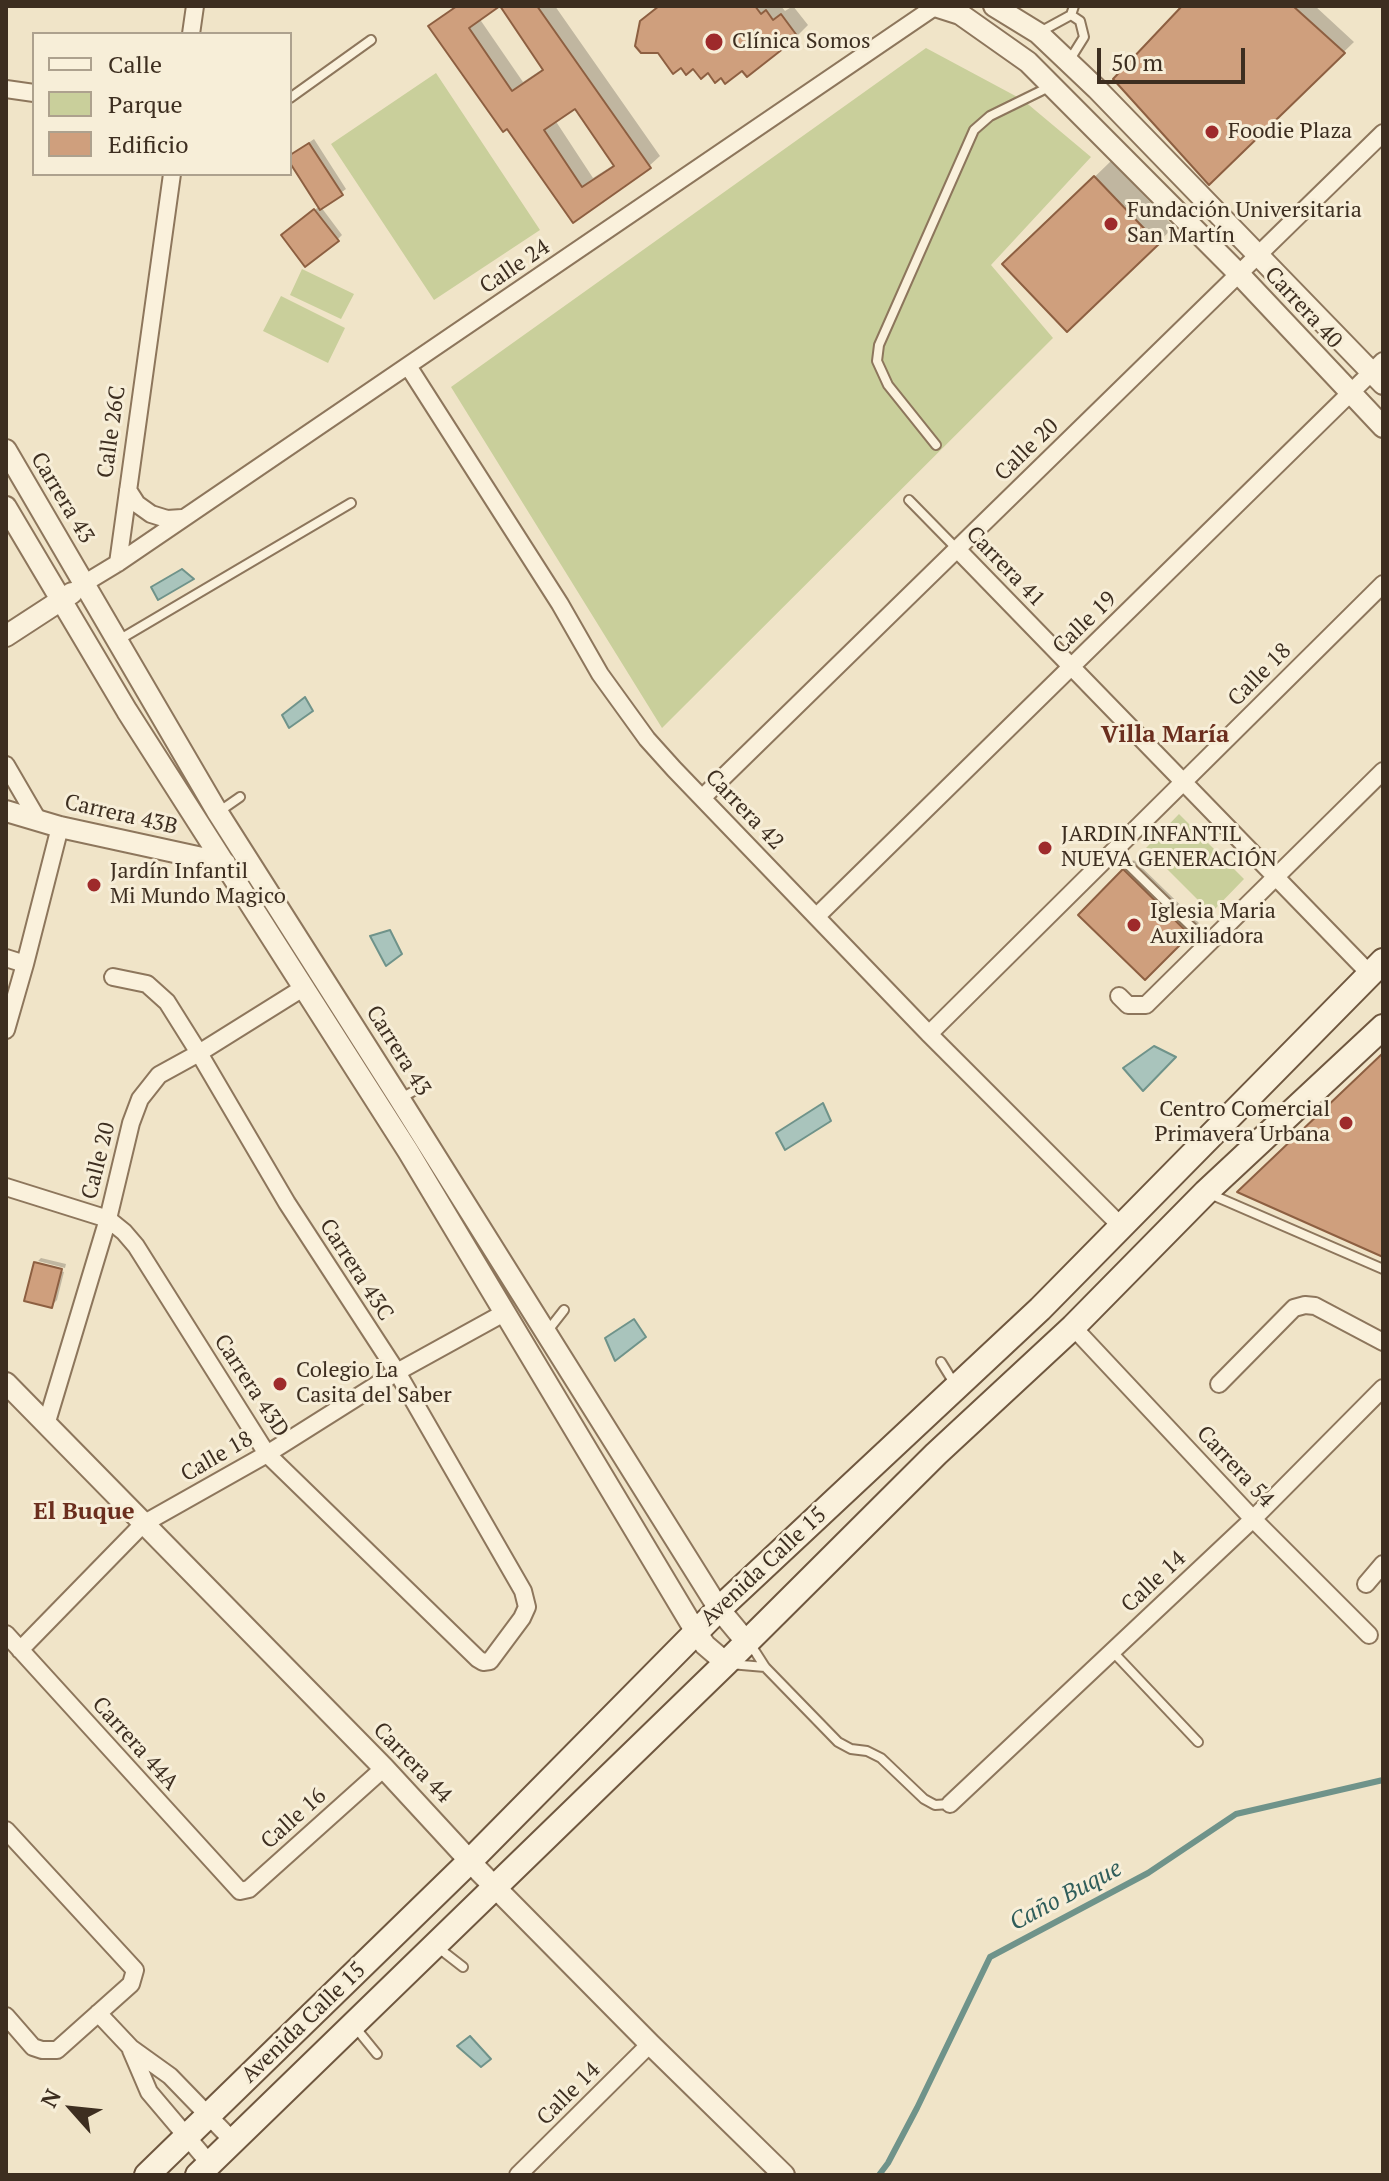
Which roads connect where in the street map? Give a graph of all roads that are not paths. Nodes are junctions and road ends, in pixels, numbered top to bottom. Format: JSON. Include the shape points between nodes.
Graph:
{"nodes":[{"id":1,"x":195,"y":6,"type":"edge"},
{"id":2,"x":935,"y":6,"type":"edge"},
{"id":3,"x":994,"y":6,"type":"edge"},
{"id":4,"x":1073,"y":10,"type":"edge"},
{"id":5,"x":191,"y":32,"type":"edge"},
{"id":6,"x":1038,"y":33,"type":"junction"},
{"id":7,"x":371,"y":40,"type":"dead end"},
{"id":8,"x":1068,"y":62,"type":"junction"},
{"id":9,"x":1053,"y":85,"type":"junction"},
{"id":10,"x":6,"y":89,"type":"edge"},
{"id":11,"x":32,"y":93,"type":"edge"},
{"id":12,"x":292,"y":97,"type":"edge"},
{"id":13,"x":1383,"y":133,"type":"edge"},
{"id":14,"x":172,"y":176,"type":"edge"},
{"id":15,"x":1258,"y":256,"type":"junction"},
{"id":16,"x":1239,"y":274,"type":"junction"},
{"id":17,"x":408,"y":366,"type":"junction"},
{"id":18,"x":1379,"y":372,"type":"edge"},
{"id":19,"x":1350,"y":394,"type":"junction"},
{"id":20,"x":1383,"y":427,"type":"edge"},
{"id":21,"x":936,"y":445,"type":"dead end"},
{"id":22,"x":6,"y":450,"type":"edge"},
{"id":23,"x":128,"y":490,"type":"junction"},
{"id":24,"x":909,"y":500,"type":"dead end"},
{"id":25,"x":351,"y":503,"type":"dead end"},
{"id":26,"x":6,"y":507,"type":"edge"},
{"id":27,"x":184,"y":518,"type":"junction"},
{"id":28,"x":957,"y":549,"type":"junction"},
{"id":29,"x":118,"y":563,"type":"junction"},
{"id":30,"x":85,"y":583,"type":"junction"},
{"id":31,"x":1383,"y":584,"type":"edge"},
{"id":32,"x":62,"y":601,"type":"junction"},
{"id":33,"x":6,"y":636,"type":"edge"},
{"id":34,"x":116,"y":641,"type":"junction"},
{"id":35,"x":1071,"y":667,"type":"junction"},
{"id":36,"x":6,"y":765,"type":"edge"},
{"id":37,"x":1383,"y":771,"type":"edge"},
{"id":38,"x":1183,"y":783,"type":"junction"},
{"id":39,"x":240,"y":797,"type":"dead end"},
{"id":40,"x":702,"y":798,"type":"junction"},
{"id":41,"x":6,"y":811,"type":"edge"},
{"id":42,"x":218,"y":813,"type":"junction"},
{"id":43,"x":38,"y":820,"type":"junction"},
{"id":44,"x":200,"y":825,"type":"junction"},
{"id":45,"x":60,"y":827,"type":"junction"},
{"id":46,"x":1114,"y":851,"type":"junction"},
{"id":47,"x":225,"y":863,"type":"junction"},
{"id":48,"x":1275,"y":878,"type":"junction"},
{"id":49,"x":817,"y":916,"type":"junction"},
{"id":50,"x":1208,"y":944,"type":"junction"},
{"id":51,"x":6,"y":958,"type":"edge"},
{"id":52,"x":25,"y":964,"type":"junction"},
{"id":53,"x":1376,"y":968,"type":"edge"},
{"id":54,"x":113,"y":977,"type":"dead end"},
{"id":55,"x":303,"y":988,"type":"junction"},
{"id":56,"x":1119,"y":996,"type":"dead end"},
{"id":57,"x":1383,"y":1027,"type":"edge"},
{"id":58,"x":6,"y":1030,"type":"edge"},
{"id":59,"x":929,"y":1034,"type":"junction"},
{"id":60,"x":199,"y":1053,"type":"junction"},
{"id":61,"x":425,"y":1085,"type":"dead end"},
{"id":62,"x":399,"y":1098,"type":"junction"},
{"id":63,"x":380,"y":1109,"type":"junction"},
{"id":64,"x":6,"y":1187,"type":"edge"},
{"id":65,"x":1206,"y":1192,"type":"junction"},
{"id":66,"x":108,"y":1219,"type":"junction"},
{"id":67,"x":1122,"y":1227,"type":"junction"},
{"id":68,"x":1383,"y":1269,"type":"edge"},
{"id":69,"x":564,"y":1310,"type":"dead end"},
{"id":70,"x":504,"y":1313,"type":"junction"},
{"id":71,"x":1073,"y":1327,"type":"junction"},
{"id":72,"x":545,"y":1334,"type":"junction"},
{"id":73,"x":1383,"y":1342,"type":"edge"},
{"id":74,"x":941,"y":1362,"type":"dead end"},
{"id":75,"x":397,"y":1372,"type":"junction"},
{"id":76,"x":6,"y":1383,"type":"edge"},
{"id":77,"x":1219,"y":1384,"type":"dead end"},
{"id":78,"x":957,"y":1387,"type":"junction"},
{"id":79,"x":1383,"y":1388,"type":"edge"},
{"id":80,"x":46,"y":1425,"type":"junction"},
{"id":81,"x":267,"y":1454,"type":"junction"},
{"id":82,"x":1253,"y":1519,"type":"junction"},
{"id":83,"x":143,"y":1524,"type":"junction"},
{"id":84,"x":1383,"y":1564,"type":"edge"},
{"id":85,"x":1366,"y":1584,"type":"dead end"},
{"id":86,"x":719,"y":1609,"type":"junction"},
{"id":87,"x":696,"y":1632,"type":"junction"},
{"id":88,"x":6,"y":1634,"type":"edge"},
{"id":89,"x":1369,"y":1635,"type":"dead end"},
{"id":90,"x":749,"y":1641,"type":"junction"},
{"id":91,"x":20,"y":1650,"type":"junction"},
{"id":92,"x":1112,"y":1651,"type":"junction"},
{"id":93,"x":490,"y":1661,"type":"joint"},
{"id":94,"x":726,"y":1663,"type":"junction"},
{"id":95,"x":765,"y":1667,"type":"junction"},
{"id":96,"x":1198,"y":1742,"type":"dead end"},
{"id":97,"x":384,"y":1768,"type":"junction"},
{"id":98,"x":950,"y":1804,"type":"joint"},
{"id":99,"x":6,"y":1830,"type":"edge"},
{"id":100,"x":471,"y":1860,"type":"junction"},
{"id":101,"x":232,"y":1884,"type":"joint"},
{"id":102,"x":496,"y":1887,"type":"junction"},
{"id":103,"x":436,"y":1945,"type":"junction"},
{"id":104,"x":463,"y":1967,"type":"dead end"},
{"id":105,"x":98,"y":2013,"type":"junction"},
{"id":106,"x":6,"y":2016,"type":"edge"},
{"id":107,"x":353,"y":2025,"type":"junction"},
{"id":108,"x":650,"y":2044,"type":"junction"},
{"id":109,"x":131,"y":2048,"type":"junction"},
{"id":110,"x":377,"y":2054,"type":"dead end"},
{"id":111,"x":209,"y":2115,"type":"junction"},
{"id":112,"x":187,"y":2137,"type":"junction"},
{"id":113,"x":233,"y":2141,"type":"junction"},
{"id":114,"x":204,"y":2169,"type":"edge"},
{"id":115,"x":147,"y":2175,"type":"edge"},
{"id":116,"x":518,"y":2175,"type":"edge"},
{"id":117,"x":784,"y":2175,"type":"edge"}],
"edges":[{"from":1,"to":5,"type":"street"},
{"from":2,"to":9,"type":"street","name":"Carrera 40","via":[[960,14]]},
{"from":2,"to":17,"type":"street","name":"Calle 24"},
{"from":3,"to":6,"type":"street","name":"Carrera 40"},
{"from":4,"to":6,"type":"lane"},
{"from":4,"to":8,"type":"lane","via":[[1084,37]]},
{"from":6,"to":8,"type":"street","name":"Carrera 40"},
{"from":7,"to":12,"type":"lane"},
{"from":8,"to":15,"type":"street","name":"Carrera 40"},
{"from":9,"to":16,"type":"street","name":"Carrera 40"},
{"from":9,"to":21,"type":"lane","via":[[990,116],[974,130],[879,345],[877,361],[888,385]]},
{"from":10,"to":11,"type":"street"},
{"from":13,"to":15,"type":"street","name":"Calle 20"},
{"from":14,"to":23,"type":"street","name":"Calle 26C"},
{"from":15,"to":16,"type":"street","name":"Calle 20"},
{"from":15,"to":18,"type":"street","name":"Carrera 40"},
{"from":16,"to":19,"type":"street","name":"Carrera 40"},
{"from":16,"to":28,"type":"street","name":"Calle 20"},
{"from":17,"to":27,"type":"street","name":"Calle 24"},
{"from":17,"to":40,"type":"street","name":"Carrera 42","via":[[600,674],[647,739]]},
{"from":18,"to":19,"type":"street","name":"Calle 19"},
{"from":19,"to":20,"type":"street","name":"Carrera 40"},
{"from":19,"to":35,"type":"street","name":"Calle 19"},
{"from":22,"to":30,"type":"street","name":"Carrera 43"},
{"from":23,"to":27,"type":"street","via":[[151,514]]},
{"from":23,"to":29,"type":"street","name":"Calle 26C"},
{"from":24,"to":28,"type":"lane","name":"Carrera 41"},
{"from":25,"to":34,"type":"lane"},
{"from":26,"to":32,"type":"street","name":"Carrera 43"},
{"from":27,"to":29,"type":"street","name":"Calle 24"},
{"from":28,"to":35,"type":"street","name":"Carrera 41"},
{"from":28,"to":40,"type":"street","name":"Calle 20"},
{"from":29,"to":30,"type":"street"},
{"from":30,"to":32,"type":"street"},
{"from":30,"to":34,"type":"street","name":"Carrera 43"},
{"from":31,"to":38,"type":"street","name":"Calle 18"},
{"from":32,"to":33,"type":"street"},
{"from":32,"to":44,"type":"street","name":"Carrera 43"},
{"from":34,"to":42,"type":"street","name":"Carrera 43"},
{"from":35,"to":38,"type":"street","name":"Carrera 41"},
{"from":35,"to":49,"type":"street","name":"Calle 19"},
{"from":36,"to":43,"type":"street"},
{"from":37,"to":48,"type":"street"},
{"from":38,"to":46,"type":"street","name":"Calle 18"},
{"from":38,"to":48,"type":"street","name":"Carrera 41"},
{"from":39,"to":42,"type":"lane"},
{"from":40,"to":49,"type":"street","name":"Carrera 42"},
{"from":41,"to":43,"type":"street","name":"Carrera 43B"},
{"from":42,"to":44,"type":"lane"},
{"from":42,"to":62,"type":"street","name":"Carrera 43"},
{"from":43,"to":45,"type":"street","name":"Carrera 43B"},
{"from":44,"to":47,"type":"street","name":"Carrera 43"},
{"from":45,"to":47,"type":"street","name":"Carrera 43B"},
{"from":45,"to":52,"type":"street"},
{"from":46,"to":50,"type":"lane"},
{"from":46,"to":59,"type":"street","name":"Calle 18"},
{"from":47,"to":55,"type":"street","name":"Carrera 43"},
{"from":48,"to":50,"type":"street"},
{"from":48,"to":53,"type":"street","name":"Carrera 41"},
{"from":49,"to":59,"type":"street","name":"Carrera 42"},
{"from":50,"to":56,"type":"street","via":[[1146,1005],[1128,1005]]},
{"from":51,"to":52,"type":"street"},
{"from":52,"to":58,"type":"street"},
{"from":53,"to":67,"type":"main road","name":"Avenida Calle 15"},
{"from":54,"to":60,"type":"street","name":"Carrera 43C","via":[[154,989]]},
{"from":55,"to":60,"type":"street","name":"Calle 20"},
{"from":55,"to":63,"type":"street","name":"Carrera 43"},
{"from":57,"to":65,"type":"main road","name":"Avenida Calle 15"},
{"from":59,"to":67,"type":"street","name":"Carrera 42"},
{"from":60,"to":66,"type":"street","name":"Calle 20","via":[[159,1075],[140,1099]]},
{"from":60,"to":75,"type":"street","name":"Carrera 43C","via":[[287,1203]]},
{"from":61,"to":62,"type":"lane"},
{"from":62,"to":63,"type":"lane"},
{"from":62,"to":72,"type":"street","name":"Carrera 43"},
{"from":63,"to":70,"type":"street","name":"Carrera 43"},
{"from":64,"to":66,"type":"street","name":"Carrera 43D"},
{"from":65,"to":68,"type":"lane"},
{"from":65,"to":71,"type":"main road","name":"Avenida Calle 15"},
{"from":66,"to":80,"type":"street","name":"Calle 20"},
{"from":66,"to":81,"type":"street","name":"Carrera 43D","via":[[136,1246]]},
{"from":67,"to":78,"type":"main road","name":"Avenida Calle 15"},
{"from":69,"to":72,"type":"lane"},
{"from":70,"to":75,"type":"street","name":"Calle 18"},
{"from":70,"to":87,"type":"street","name":"Carrera 43"},
{"from":71,"to":82,"type":"street","name":"Carrera 54"},
{"from":71,"to":90,"type":"main road","name":"Avenida Calle 15","via":[[936,1454]]},
{"from":72,"to":86,"type":"street","name":"Carrera 43"},
{"from":73,"to":77,"type":"street","via":[[1305,1305],[1294,1308]]},
{"from":74,"to":78,"type":"lane"},
{"from":75,"to":81,"type":"street","name":"Calle 18"},
{"from":75,"to":93,"type":"street","name":"Carrera 43C","via":[[523,1591],[527,1607],[522,1618]]},
{"from":76,"to":80,"type":"street","name":"Carrera 44"},
{"from":78,"to":86,"type":"main road","name":"Avenida Calle 15"},
{"from":79,"to":82,"type":"street","name":"Calle 14"},
{"from":80,"to":83,"type":"street","name":"Carrera 44"},
{"from":81,"to":83,"type":"street","name":"Calle 18"},
{"from":81,"to":93,"type":"street","name":"Carrera 43D","via":[[478,1659]]},
{"from":82,"to":89,"type":"street","name":"Carrera 54"},
{"from":82,"to":92,"type":"street","name":"Calle 14"},
{"from":83,"to":91,"type":"street","name":"Calle 18"},
{"from":83,"to":97,"type":"street","name":"Carrera 44"},
{"from":84,"to":85,"type":"street"},
{"from":86,"to":87,"type":"main road","name":"Avenida Calle 15"},
{"from":86,"to":90,"type":"street","name":"Carrera 43"},
{"from":87,"to":94,"type":"street","name":"Carrera 43"},
{"from":87,"to":100,"type":"main road","name":"Avenida Calle 15"},
{"from":88,"to":91,"type":"street","name":"Carrera 44A"},
{"from":90,"to":94,"type":"main road","name":"Avenida Calle 15"},
{"from":90,"to":95,"type":"lane","name":"Carrera 43"},
{"from":91,"to":101,"type":"street","name":"Carrera 44A"},
{"from":92,"to":96,"type":"lane"},
{"from":92,"to":98,"type":"street","name":"Calle 14"},
{"from":94,"to":95,"type":"lane"},
{"from":94,"to":102,"type":"main road","name":"Avenida Calle 15"},
{"from":95,"to":98,"type":"lane","name":"Carrera 43","via":[[838,1742],[881,1758],[924,1799]]},
{"from":97,"to":100,"type":"street","name":"Carrera 44"},
{"from":97,"to":101,"type":"street","name":"Calle 16","via":[[249,1889],[240,1891]]},
{"from":99,"to":105,"type":"street","via":[[135,1970],[131,1984]]},
{"from":100,"to":102,"type":"street","name":"Carrera 44"},
{"from":100,"to":111,"type":"main road","name":"Avenida Calle 15"},
{"from":102,"to":103,"type":"main road","name":"Avenida Calle 15"},
{"from":102,"to":108,"type":"street","name":"Carrera 44"},
{"from":103,"to":104,"type":"lane"},
{"from":103,"to":107,"type":"main road","name":"Avenida Calle 15"},
{"from":105,"to":106,"type":"street","via":[[57,2050],[33,2047]]},
{"from":105,"to":109,"type":"street"},
{"from":107,"to":110,"type":"lane"},
{"from":107,"to":113,"type":"main road","name":"Avenida Calle 15"},
{"from":108,"to":116,"type":"street","name":"Calle 14"},
{"from":108,"to":117,"type":"street","name":"Carrera 44"},
{"from":109,"to":111,"type":"street","via":[[170,2076]]},
{"from":109,"to":112,"type":"street","via":[[149,2092]]},
{"from":111,"to":112,"type":"main road","name":"Avenida Calle 15"},
{"from":111,"to":113,"type":"street"},
{"from":112,"to":114,"type":"street"},
{"from":112,"to":115,"type":"main road","name":"Avenida Calle 15"},
{"from":113,"to":114,"type":"main road","name":"Avenida Calle 15"}]}
